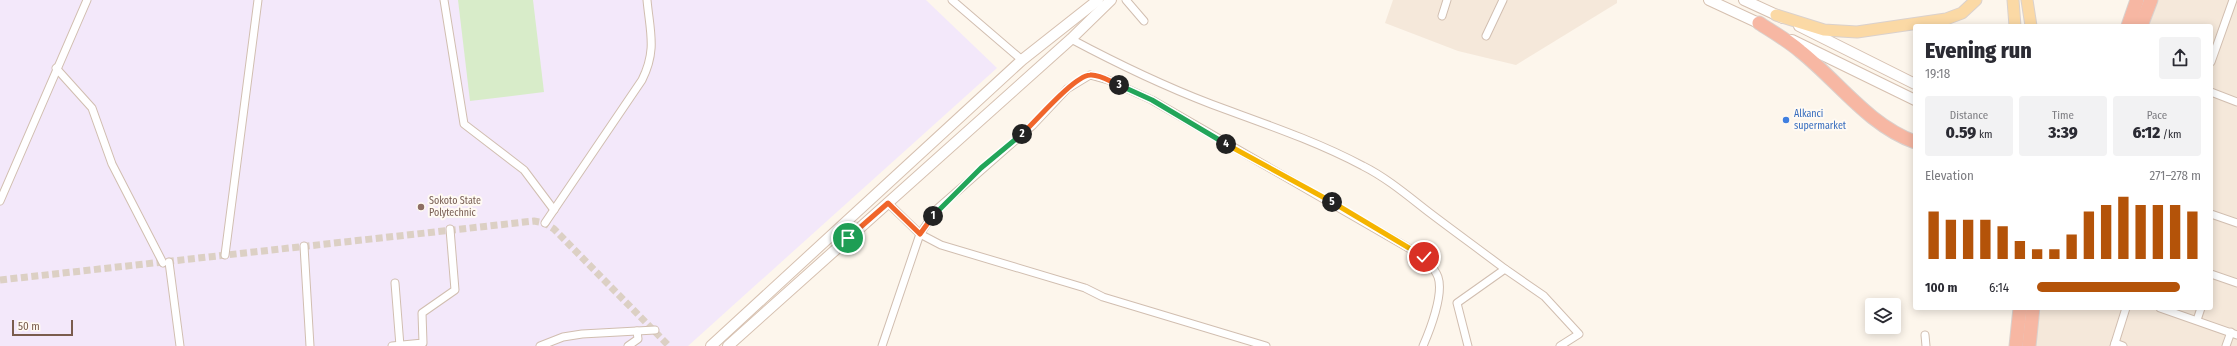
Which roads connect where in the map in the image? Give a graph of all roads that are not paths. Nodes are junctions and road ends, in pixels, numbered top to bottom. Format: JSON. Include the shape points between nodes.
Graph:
{"nodes":[{"id":1,"x":87,"y":0,"type":"edge"},
{"id":2,"x":258,"y":0,"type":"edge"},
{"id":3,"x":444,"y":0,"type":"edge"},
{"id":4,"x":647,"y":0,"type":"edge"},
{"id":5,"x":952,"y":0,"type":"edge"},
{"id":6,"x":1098,"y":0,"type":"edge"},
{"id":7,"x":1111,"y":0,"type":"edge"},
{"id":8,"x":1126,"y":0,"type":"edge"},
{"id":9,"x":1447,"y":0,"type":"edge"},
{"id":10,"x":1503,"y":0,"type":"edge"},
{"id":11,"x":1709,"y":0,"type":"edge"},
{"id":12,"x":1744,"y":0,"type":"edge"},
{"id":13,"x":1976,"y":0,"type":"edge"},
{"id":14,"x":2013,"y":0,"type":"edge"},
{"id":15,"x":2027,"y":0,"type":"edge"},
{"id":16,"x":2137,"y":0,"type":"edge"},
{"id":17,"x":2151,"y":0,"type":"edge"},
{"id":18,"x":2233,"y":0,"type":"edge"},
{"id":19,"x":1776,"y":15,"type":"junction"},
{"id":20,"x":1442,"y":16,"type":"dead end"},
{"id":21,"x":1144,"y":21,"type":"dead end"},
{"id":22,"x":1759,"y":23,"type":"junction"},
{"id":23,"x":2015,"y":24,"type":"edge"},
{"id":24,"x":2031,"y":24,"type":"edge"},
{"id":25,"x":2129,"y":24,"type":"edge"},
{"id":26,"x":2142,"y":24,"type":"edge"},
{"id":27,"x":1486,"y":36,"type":"dead end"},
{"id":28,"x":1071,"y":39,"type":"junction"},
{"id":29,"x":2213,"y":56,"type":"edge"},
{"id":30,"x":1022,"y":60,"type":"junction"},
{"id":31,"x":56,"y":68,"type":"junction"},
{"id":32,"x":1913,"y":83,"type":"edge"},
{"id":33,"x":2213,"y":93,"type":"edge"},
{"id":34,"x":1913,"y":99,"type":"edge"},
{"id":35,"x":2237,"y":102,"type":"edge"},
{"id":36,"x":1913,"y":141,"type":"edge"},
{"id":37,"x":0,"y":201,"type":"edge"},
{"id":38,"x":888,"y":203,"type":"junction"},
{"id":39,"x":554,"y":210,"type":"junction"},
{"id":40,"x":2213,"y":215,"type":"edge"},
{"id":41,"x":545,"y":223,"type":"dead end"},
{"id":42,"x":2237,"y":223,"type":"edge"},
{"id":43,"x":450,"y":229,"type":"dead end"},
{"id":44,"x":920,"y":234,"type":"junction"},
{"id":45,"x":304,"y":246,"type":"dead end"},
{"id":46,"x":225,"y":256,"type":"dead end"},
{"id":47,"x":1505,"y":269,"type":"junction"},
{"id":48,"x":2213,"y":277,"type":"edge"},
{"id":49,"x":395,"y":283,"type":"dead end"},
{"id":50,"x":2237,"y":283,"type":"edge"},
{"id":51,"x":2020,"y":310,"type":"edge"},
{"id":52,"x":2033,"y":310,"type":"edge"},
{"id":53,"x":2125,"y":310,"type":"edge"},
{"id":54,"x":2166,"y":310,"type":"edge"},
{"id":55,"x":2200,"y":310,"type":"edge"},
{"id":56,"x":2197,"y":320,"type":"junction"},
{"id":57,"x":655,"y":330,"type":"dead end"},
{"id":58,"x":637,"y":331,"type":"junction"},
{"id":59,"x":2234,"y":333,"type":"edge"},
{"id":60,"x":1925,"y":334,"type":"dead end"},
{"id":61,"x":638,"y":343,"type":"edge"},
{"id":62,"x":2115,"y":345,"type":"edge"},
{"id":63,"x":180,"y":346,"type":"edge"},
{"id":64,"x":310,"y":346,"type":"edge"},
{"id":65,"x":392,"y":346,"type":"edge"},
{"id":66,"x":400,"y":346,"type":"edge"},
{"id":67,"x":540,"y":346,"type":"edge"},
{"id":68,"x":628,"y":346,"type":"edge"},
{"id":69,"x":711,"y":346,"type":"edge"},
{"id":70,"x":728,"y":346,"type":"edge"},
{"id":71,"x":882,"y":346,"type":"edge"},
{"id":72,"x":1266,"y":346,"type":"edge"},
{"id":73,"x":1423,"y":346,"type":"edge"},
{"id":74,"x":1468,"y":346,"type":"edge"},
{"id":75,"x":1560,"y":346,"type":"edge"},
{"id":76,"x":1926,"y":346,"type":"edge"},
{"id":77,"x":2016,"y":346,"type":"edge"},
{"id":78,"x":2029,"y":346,"type":"edge"},
{"id":79,"x":2123,"y":346,"type":"edge"},
{"id":80,"x":2226,"y":346,"type":"edge"}],
"edges":[{"from":1,"to":31,"type":"street"},
{"from":2,"to":46,"type":"street"},
{"from":3,"to":39,"type":"street","via":[[464,124],[524,170]]},
{"from":4,"to":39,"type":"street","via":[[652,49],[650,63],[642,80]]},
{"from":5,"to":30,"type":"street"},
{"from":6,"to":30,"type":"street"},
{"from":7,"to":28,"type":"street"},
{"from":8,"to":21,"type":"street"},
{"from":9,"to":20,"type":"street"},
{"from":10,"to":27,"type":"street"},
{"from":11,"to":22,"type":"street"},
{"from":12,"to":19,"type":"street"},
{"from":13,"to":19,"type":"main road","via":[[1962,13],[1946,19],[1857,32],[1824,30]]},
{"from":14,"to":23,"type":"main road"},
{"from":15,"to":24,"type":"main road"},
{"from":16,"to":25,"type":"highway"},
{"from":17,"to":26,"type":"highway"},
{"from":18,"to":29,"type":"street"},
{"from":19,"to":32,"type":"street"},
{"from":22,"to":34,"type":"street"},
{"from":22,"to":36,"type":"highway","via":[[1799,50],[1870,116],[1890,130]]},
{"from":28,"to":38,"type":"street"},
{"from":28,"to":47,"type":"street","via":[[1102,56],[1211,104],[1278,127],[1362,165],[1412,198]]},
{"from":30,"to":69,"type":"street"},
{"from":31,"to":37,"type":"street"},
{"from":31,"to":63,"type":"street","via":[[92,108],[112,164],[166,262]]},
{"from":33,"to":35,"type":"street"},
{"from":38,"to":44,"type":"street"},
{"from":38,"to":70,"type":"street"},
{"from":39,"to":41,"type":"street"},
{"from":40,"to":42,"type":"street"},
{"from":43,"to":66,"type":"street","via":[[456,290],[422,313],[423,343]]},
{"from":44,"to":71,"type":"street"},
{"from":44,"to":72,"type":"street","via":[[941,245]]},
{"from":44,"to":73,"type":"street","via":[[937,209],[1033,125],[1067,89],[1085,77],[1098,77],[1152,100],[1424,257],[1435,270],[1439,279],[1439,290]]},
{"from":45,"to":64,"type":"street"},
{"from":47,"to":74,"type":"street","via":[[1457,303]]},
{"from":47,"to":75,"type":"street","via":[[1544,296],[1579,334]]},
{"from":48,"to":50,"type":"street"},
{"from":49,"to":66,"type":"street"},
{"from":51,"to":77,"type":"highway"},
{"from":52,"to":78,"type":"highway"},
{"from":53,"to":62,"type":"street"},
{"from":54,"to":56,"type":"street"},
{"from":55,"to":56,"type":"street"},
{"from":56,"to":59,"type":"street"},
{"from":57,"to":58,"type":"street"},
{"from":58,"to":61,"type":"street"},
{"from":58,"to":67,"type":"street","via":[[582,334],[563,337]]},
{"from":59,"to":80,"type":"street"},
{"from":60,"to":76,"type":"street"},
{"from":61,"to":68,"type":"street"},
{"from":62,"to":79,"type":"street"},
{"from":65,"to":66,"type":"street"}]}
